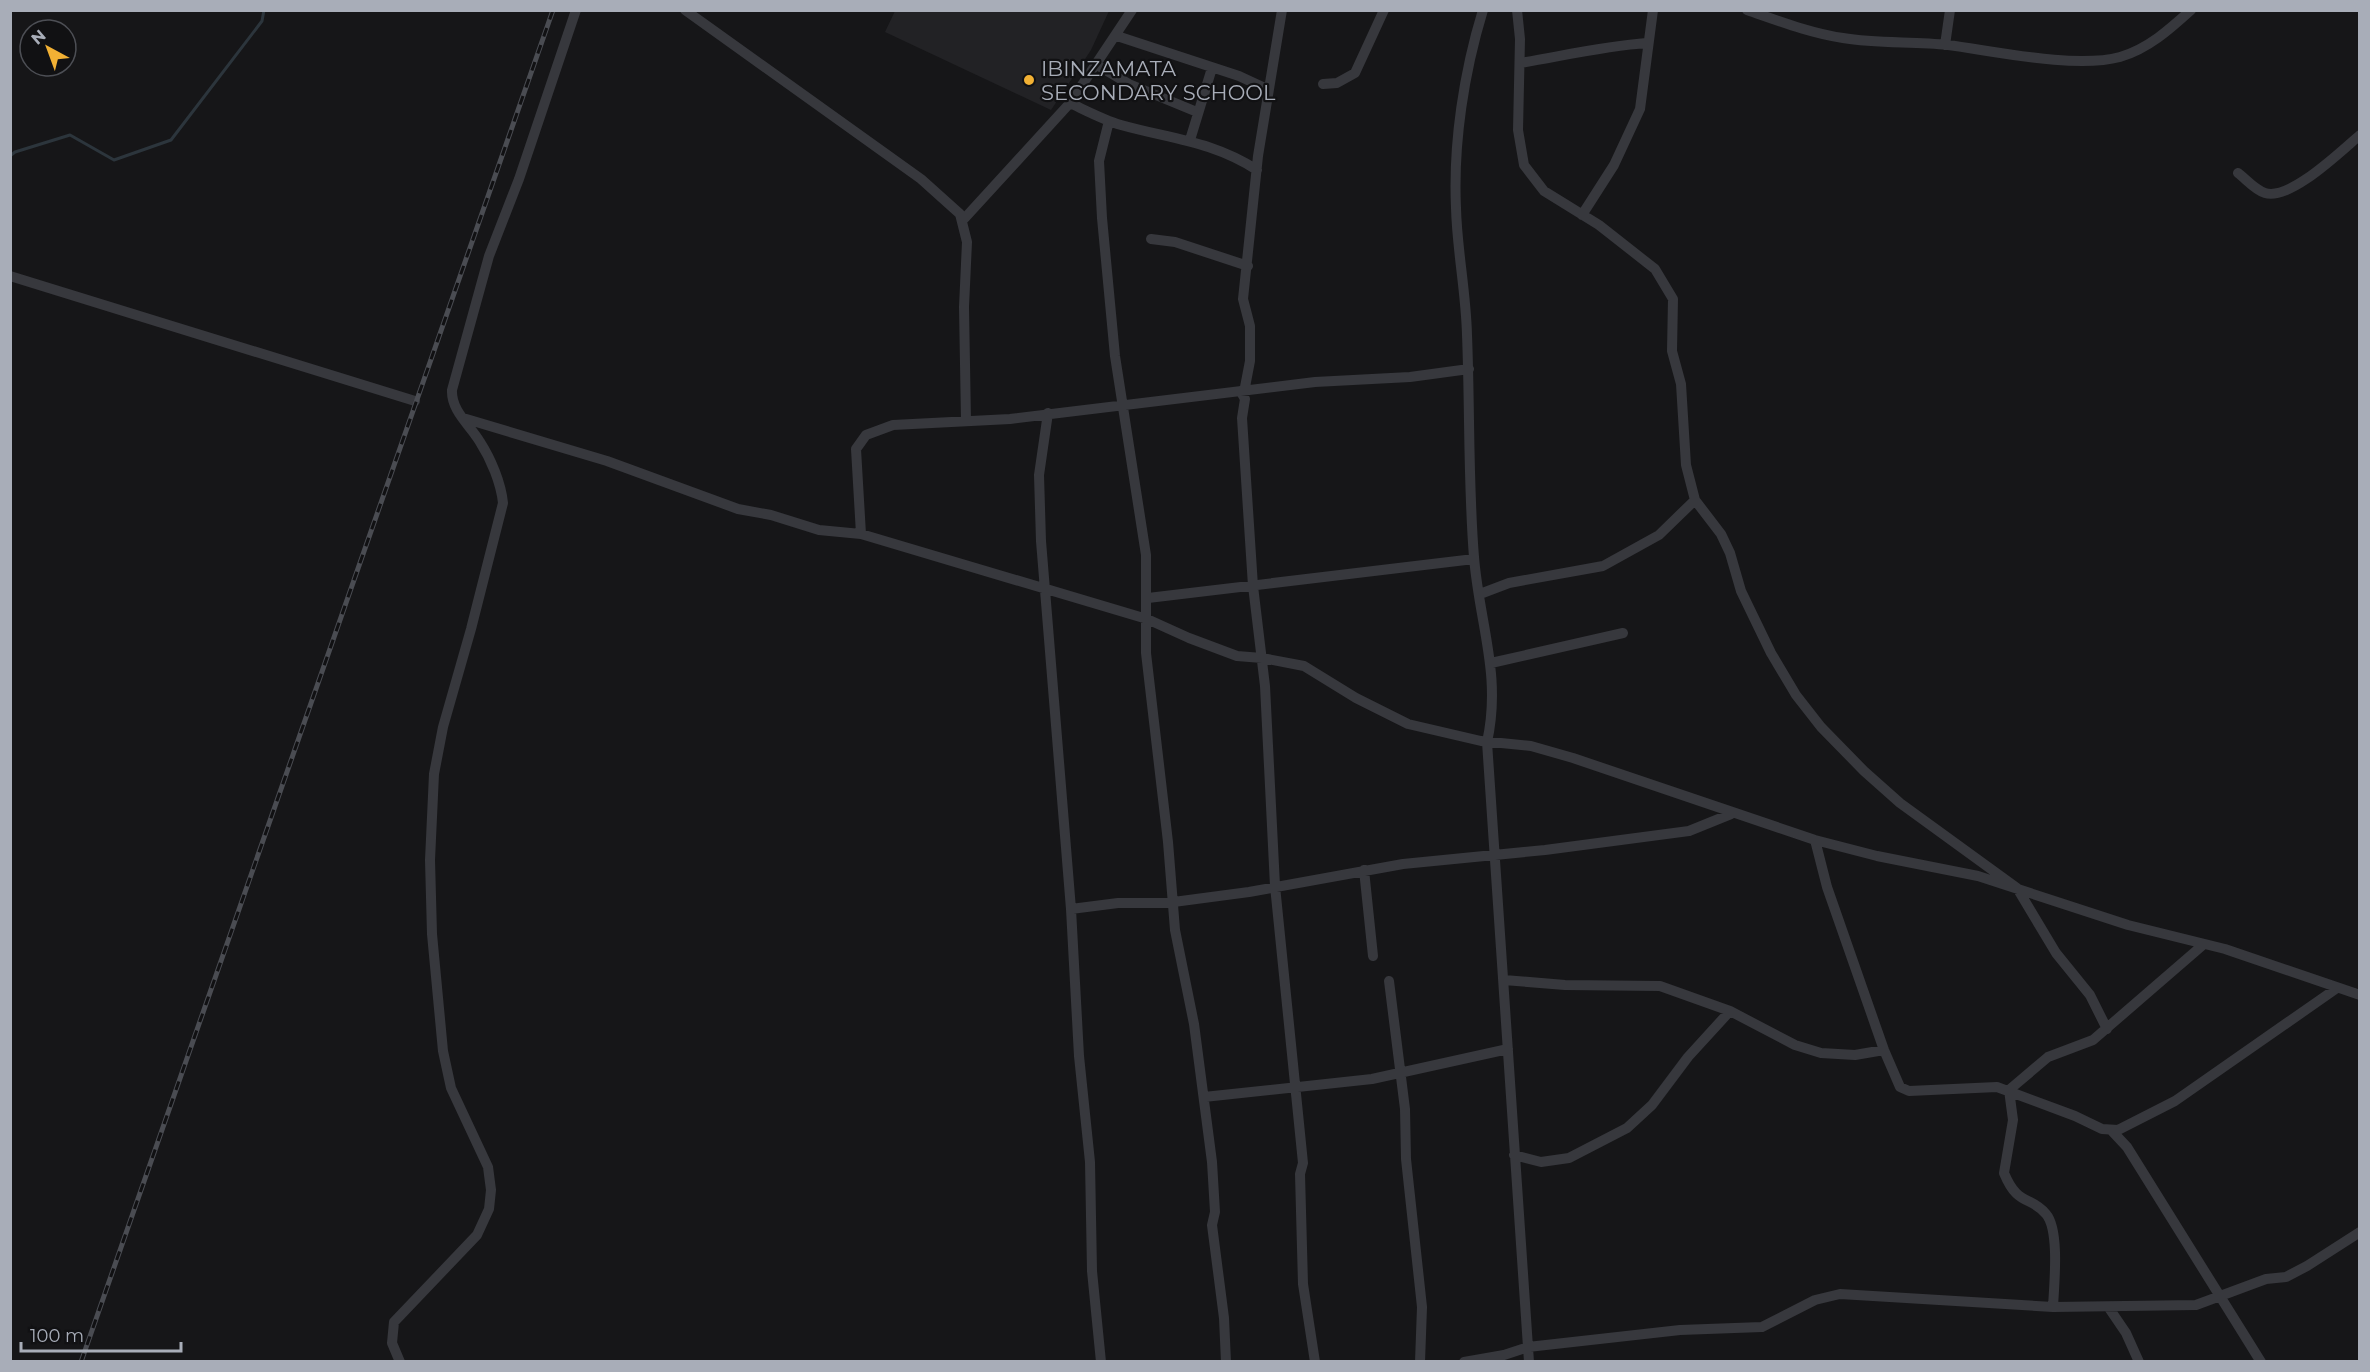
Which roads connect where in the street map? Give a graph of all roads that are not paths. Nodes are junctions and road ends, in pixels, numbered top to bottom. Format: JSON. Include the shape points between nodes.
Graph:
{"nodes":[{"id":1,"x":576,"y":10,"type":"edge"},
{"id":2,"x":685,"y":10,"type":"edge"},
{"id":3,"x":1132,"y":10,"type":"edge"},
{"id":4,"x":1282,"y":10,"type":"edge"},
{"id":5,"x":1384,"y":10,"type":"edge"},
{"id":6,"x":1484,"y":10,"type":"edge"},
{"id":7,"x":1517,"y":10,"type":"edge"},
{"id":8,"x":1653,"y":10,"type":"edge"},
{"id":9,"x":1747,"y":10,"type":"edge"},
{"id":10,"x":1950,"y":10,"type":"edge"},
{"id":11,"x":2191,"y":10,"type":"edge"},
{"id":12,"x":1117,"y":36,"type":"junction"},
{"id":13,"x":1647,"y":43,"type":"junction"},
{"id":14,"x":1945,"y":45,"type":"junction"},
{"id":15,"x":1520,"y":63,"type":"junction"},
{"id":16,"x":1097,"y":65,"type":"junction"},
{"id":17,"x":1212,"y":68,"type":"junction"},
{"id":18,"x":1323,"y":84,"type":"dead end"},
{"id":19,"x":1267,"y":89,"type":"junction"},
{"id":20,"x":1070,"y":103,"type":"junction"},
{"id":21,"x":1197,"y":112,"type":"junction"},
{"id":22,"x":1109,"y":121,"type":"junction"},
{"id":23,"x":2360,"y":135,"type":"edge"},
{"id":24,"x":1190,"y":140,"type":"junction"},
{"id":25,"x":1257,"y":170,"type":"junction"},
{"id":26,"x":2238,"y":173,"type":"dead end"},
{"id":27,"x":1582,"y":215,"type":"junction"},
{"id":28,"x":963,"y":220,"type":"junction"},
{"id":29,"x":1151,"y":239,"type":"dead end"},
{"id":30,"x":1248,"y":266,"type":"junction"},
{"id":31,"x":10,"y":276,"type":"edge"},
{"id":32,"x":1469,"y":369,"type":"junction"},
{"id":33,"x":1241,"y":392,"type":"junction"},
{"id":34,"x":415,"y":401,"type":"dead end"},
{"id":35,"x":1123,"y":404,"type":"junction"},
{"id":36,"x":1048,"y":413,"type":"junction"},
{"id":37,"x":463,"y":418,"type":"junction"},
{"id":38,"x":966,"y":421,"type":"junction"},
{"id":39,"x":1695,"y":500,"type":"junction"},
{"id":40,"x":861,"y":534,"type":"junction"},
{"id":41,"x":1474,"y":559,"type":"junction"},
{"id":42,"x":1253,"y":586,"type":"junction"},
{"id":43,"x":1046,"y":590,"type":"junction"},
{"id":44,"x":1480,"y":594,"type":"junction"},
{"id":45,"x":1148,"y":598,"type":"junction"},
{"id":46,"x":1148,"y":619,"type":"junction"},
{"id":47,"x":1623,"y":633,"type":"dead end"},
{"id":48,"x":1262,"y":658,"type":"junction"},
{"id":49,"x":1491,"y":663,"type":"junction"},
{"id":50,"x":1487,"y":742,"type":"junction"},
{"id":51,"x":1731,"y":814,"type":"junction"},
{"id":52,"x":1815,"y":840,"type":"junction"},
{"id":53,"x":1495,"y":853,"type":"junction"},
{"id":54,"x":1364,"y":870,"type":"junction"},
{"id":55,"x":1275,"y":886,"type":"junction"},
{"id":56,"x":2017,"y":888,"type":"junction"},
{"id":57,"x":1174,"y":902,"type":"junction"},
{"id":58,"x":1071,"y":909,"type":"junction"},
{"id":59,"x":2204,"y":944,"type":"junction"},
{"id":60,"x":1373,"y":956,"type":"dead end"},
{"id":61,"x":1504,"y":980,"type":"junction"},
{"id":62,"x":1389,"y":981,"type":"dead end"},
{"id":63,"x":2337,"y":987,"type":"junction"},
{"id":64,"x":2356,"y":992,"type":"edge"},
{"id":65,"x":1730,"y":1011,"type":"junction"},
{"id":66,"x":2107,"y":1029,"type":"junction"},
{"id":67,"x":1508,"y":1049,"type":"junction"},
{"id":68,"x":1884,"y":1050,"type":"junction"},
{"id":69,"x":1400,"y":1074,"type":"junction"},
{"id":70,"x":1297,"y":1087,"type":"junction"},
{"id":71,"x":2009,"y":1090,"type":"junction"},
{"id":72,"x":1204,"y":1097,"type":"junction"},
{"id":73,"x":2112,"y":1131,"type":"junction"},
{"id":74,"x":1514,"y":1155,"type":"junction"},
{"id":75,"x":2360,"y":1232,"type":"edge"},
{"id":76,"x":2221,"y":1295,"type":"junction"},
{"id":77,"x":2053,"y":1307,"type":"junction"},
{"id":78,"x":2109,"y":1308,"type":"junction"},
{"id":79,"x":1528,"y":1347,"type":"junction"},
{"id":80,"x":400,"y":1362,"type":"edge"},
{"id":81,"x":1101,"y":1362,"type":"edge"},
{"id":82,"x":1226,"y":1362,"type":"edge"},
{"id":83,"x":1315,"y":1362,"type":"edge"},
{"id":84,"x":1420,"y":1362,"type":"edge"},
{"id":85,"x":1464,"y":1362,"type":"edge"},
{"id":86,"x":1529,"y":1362,"type":"edge"},
{"id":87,"x":2139,"y":1362,"type":"edge"},
{"id":88,"x":2261,"y":1362,"type":"edge"}],
"edges":[{"from":1,"to":37,"type":"street","via":[[481,286],[452,390],[453,404]]},
{"from":2,"to":28,"type":"street","via":[[921,179],[949,202]]},
{"from":3,"to":12,"type":"street"},
{"from":4,"to":19,"type":"street"},
{"from":5,"to":18,"type":"street","via":[[1355,73],[1337,83]]},
{"from":6,"to":32,"type":"street","via":[[1468,72],[1459,130],[1455,205]]},
{"from":7,"to":15,"type":"street"},
{"from":8,"to":13,"type":"street"},
{"from":9,"to":14,"type":"street","via":[[1804,31],[1844,39]]},
{"from":10,"to":14,"type":"street"},
{"from":11,"to":14,"type":"street","via":[[2143,48],[2119,58],[2030,57]]},
{"from":12,"to":16,"type":"street"},
{"from":12,"to":17,"type":"street"},
{"from":13,"to":15,"type":"street"},
{"from":13,"to":27,"type":"street","via":[[1640,109],[1614,165]]},
{"from":15,"to":27,"type":"street","via":[[1518,130],[1524,165],[1544,191]]},
{"from":16,"to":20,"type":"street"},
{"from":16,"to":21,"type":"street","via":[[1129,84]]},
{"from":17,"to":19,"type":"street"},
{"from":17,"to":21,"type":"street"},
{"from":19,"to":25,"type":"street"},
{"from":20,"to":22,"type":"street"},
{"from":20,"to":28,"type":"street"},
{"from":21,"to":24,"type":"street"},
{"from":22,"to":24,"type":"street"},
{"from":22,"to":35,"type":"street","via":[[1098,176]]},
{"from":23,"to":26,"type":"street","via":[[2294,187],[2276,194],[2258,189]]},
{"from":24,"to":25,"type":"street","via":[[1235,156]]},
{"from":25,"to":30,"type":"street"},
{"from":27,"to":39,"type":"street","via":[[1655,269],[1673,299],[1672,351],[1681,384],[1686,465]]},
{"from":28,"to":38,"type":"street","via":[[967,242]]},
{"from":29,"to":30,"type":"street","via":[[1175,242]]},
{"from":30,"to":33,"type":"street","via":[[1243,299],[1250,326],[1250,361]]},
{"from":31,"to":34,"type":"street"},
{"from":32,"to":33,"type":"street"},
{"from":32,"to":41,"type":"street"},
{"from":33,"to":35,"type":"street"},
{"from":33,"to":42,"type":"street","via":[[1245,399],[1243,442]]},
{"from":35,"to":36,"type":"street"},
{"from":35,"to":45,"type":"street","via":[[1146,555]]},
{"from":36,"to":38,"type":"street"},
{"from":36,"to":43,"type":"street","via":[[1039,475]]},
{"from":37,"to":40,"type":"street","via":[[607,461],[738,509],[771,514],[819,530]]},
{"from":37,"to":80,"type":"street","via":[[482,444],[502,490],[503,503],[442,727],[434,774],[432,934],[443,1051],[451,1088],[488,1167],[491,1190],[489,1209],[477,1235],[394,1322],[392,1343]]},
{"from":38,"to":40,"type":"street","via":[[893,425],[866,435],[856,449]]},
{"from":39,"to":44,"type":"street","via":[[1659,535],[1603,566],[1509,583]]},
{"from":39,"to":56,"type":"street","via":[[1721,534],[1771,653],[1821,727],[1900,803]]},
{"from":40,"to":43,"type":"street"},
{"from":41,"to":42,"type":"street"},
{"from":41,"to":44,"type":"street"},
{"from":42,"to":45,"type":"street"},
{"from":42,"to":48,"type":"street"},
{"from":43,"to":46,"type":"street"},
{"from":43,"to":58,"type":"street"},
{"from":44,"to":49,"type":"street"},
{"from":45,"to":46,"type":"street"},
{"from":46,"to":48,"type":"street","via":[[1237,656]]},
{"from":46,"to":57,"type":"street","via":[[1146,653]]},
{"from":47,"to":49,"type":"street"},
{"from":48,"to":50,"type":"street","via":[[1304,666],[1408,724]]},
{"from":48,"to":55,"type":"street"},
{"from":49,"to":50,"type":"street","via":[[1494,712]]},
{"from":50,"to":51,"type":"street","via":[[1531,746],[1573,758]]},
{"from":50,"to":53,"type":"street"},
{"from":51,"to":52,"type":"street"},
{"from":51,"to":53,"type":"street","via":[[1689,831]]},
{"from":52,"to":56,"type":"street"},
{"from":52,"to":68,"type":"street","via":[[1827,887]]},
{"from":53,"to":54,"type":"street"},
{"from":53,"to":61,"type":"street"},
{"from":54,"to":55,"type":"street"},
{"from":54,"to":60,"type":"street"},
{"from":55,"to":57,"type":"street"},
{"from":55,"to":70,"type":"street"},
{"from":56,"to":59,"type":"street","via":[[2128,925]]},
{"from":56,"to":66,"type":"street","via":[[2056,953],[2090,995]]},
{"from":57,"to":58,"type":"street"},
{"from":57,"to":72,"type":"street","via":[[1175,930]]},
{"from":58,"to":81,"type":"street"},
{"from":59,"to":63,"type":"street"},
{"from":59,"to":66,"type":"street"},
{"from":61,"to":65,"type":"street","via":[[1660,986]]},
{"from":61,"to":67,"type":"street"},
{"from":62,"to":69,"type":"street"},
{"from":63,"to":64,"type":"street"},
{"from":63,"to":73,"type":"street","via":[[2175,1101],[2130,1126]]},
{"from":65,"to":68,"type":"street","via":[[1795,1045],[1821,1053],[1855,1055]]},
{"from":65,"to":74,"type":"street","via":[[1652,1105],[1627,1128],[1569,1158],[1541,1162]]},
{"from":66,"to":71,"type":"street","via":[[2079,1047],[2048,1058]]},
{"from":67,"to":69,"type":"street"},
{"from":67,"to":74,"type":"street"},
{"from":68,"to":71,"type":"street","via":[[1900,1087],[1909,1091],[1981,1087]]},
{"from":69,"to":70,"type":"street"},
{"from":69,"to":84,"type":"street","via":[[1422,1307]]},
{"from":70,"to":72,"type":"street"},
{"from":70,"to":83,"type":"street","via":[[1303,1163],[1303,1284]]},
{"from":71,"to":73,"type":"street"},
{"from":71,"to":77,"type":"street","via":[[2013,1120],[2004,1173],[2020,1198],[2046,1213],[2050,1220],[2055,1264]]},
{"from":72,"to":82,"type":"street"},
{"from":73,"to":76,"type":"street","via":[[2127,1147]]},
{"from":74,"to":79,"type":"street"},
{"from":75,"to":76,"type":"street","via":[[2286,1276]]},
{"from":76,"to":78,"type":"street","via":[[2196,1305]]},
{"from":76,"to":88,"type":"street"},
{"from":77,"to":78,"type":"street"},
{"from":77,"to":79,"type":"street","via":[[1840,1294],[1815,1300],[1762,1327],[1680,1330]]},
{"from":78,"to":87,"type":"street"},
{"from":79,"to":85,"type":"street"},
{"from":79,"to":86,"type":"street"}]}
